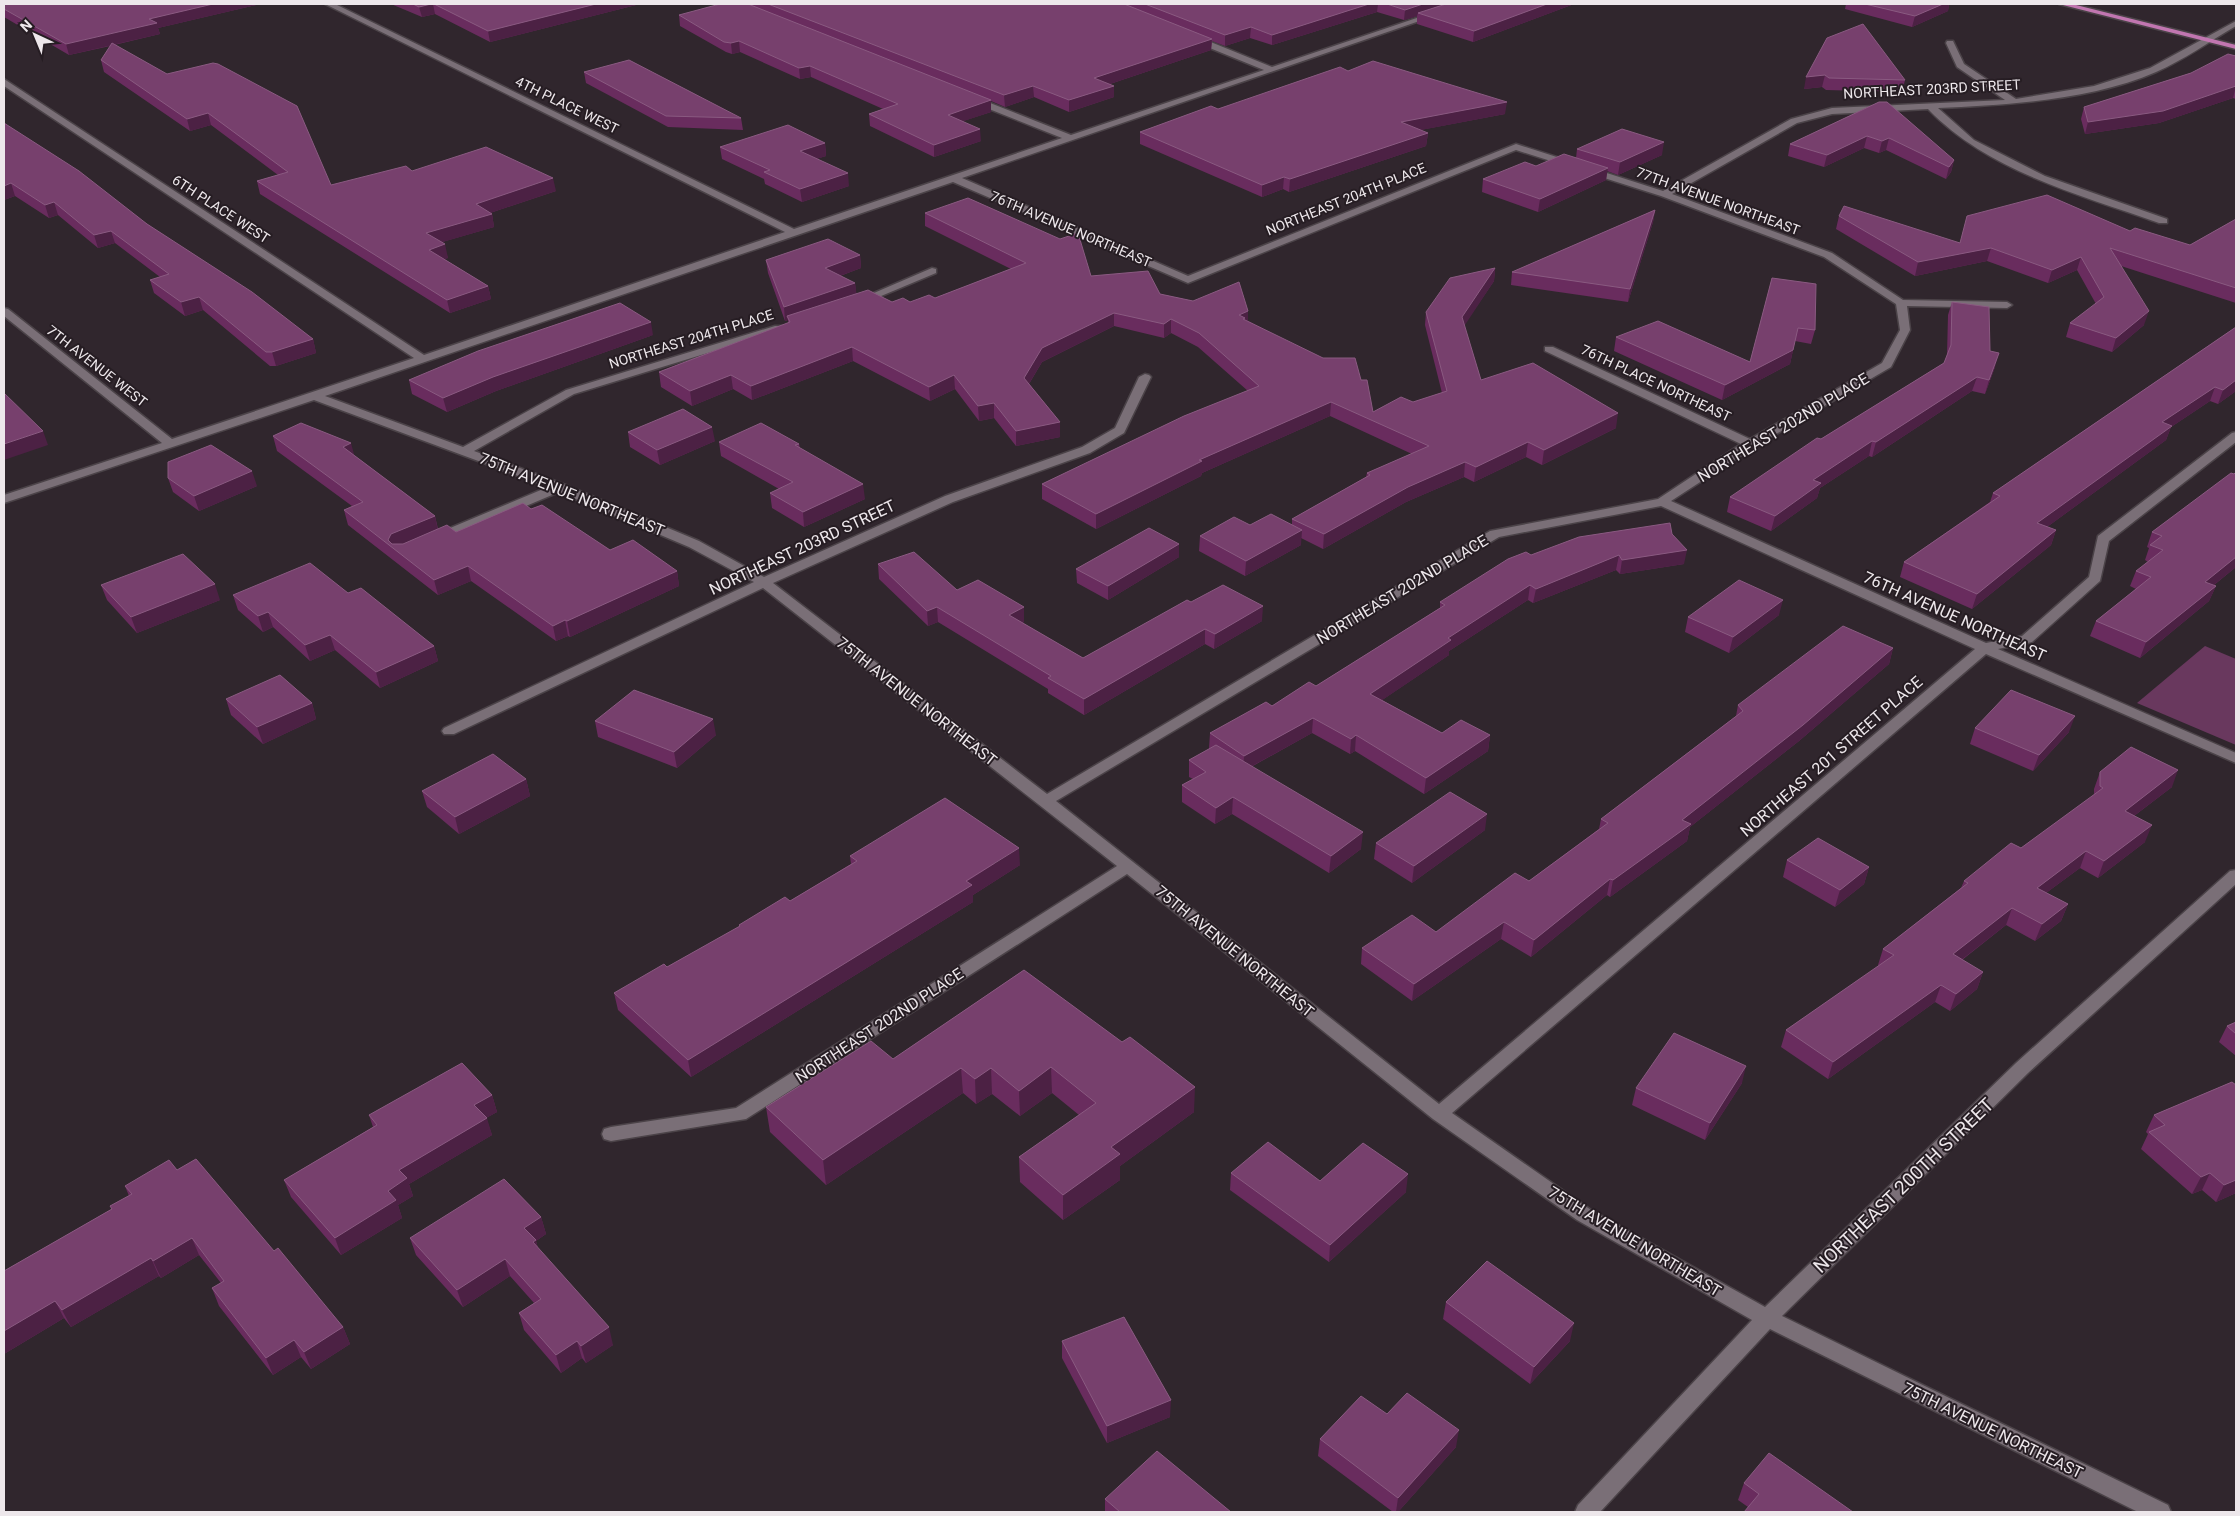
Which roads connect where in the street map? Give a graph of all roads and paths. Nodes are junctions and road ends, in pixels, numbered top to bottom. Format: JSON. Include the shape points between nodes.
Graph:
{"nodes":[{"id":1,"x":329,"y":4,"type":"edge"},
{"id":2,"x":1465,"y":4,"type":"edge"},
{"id":3,"x":2063,"y":4,"type":"edge"},
{"id":4,"x":2236,"y":23,"type":"edge"},
{"id":5,"x":1184,"y":34,"type":"edge"},
{"id":6,"x":2206,"y":39,"type":"junction"},
{"id":7,"x":1950,"y":43,"type":"dead end"},
{"id":8,"x":2236,"y":47,"type":"edge"},
{"id":9,"x":1272,"y":70,"type":"junction"},
{"id":10,"x":4,"y":82,"type":"edge"},
{"id":11,"x":960,"y":94,"type":"edge"},
{"id":12,"x":2014,"y":102,"type":"junction"},
{"id":13,"x":1932,"y":108,"type":"junction"},
{"id":14,"x":1070,"y":138,"type":"junction"},
{"id":15,"x":1516,"y":147,"type":"joint"},
{"id":16,"x":953,"y":178,"type":"junction"},
{"id":17,"x":1664,"y":194,"type":"junction"},
{"id":18,"x":2163,"y":221,"type":"dead end"},
{"id":19,"x":792,"y":232,"type":"junction"},
{"id":20,"x":932,"y":271,"type":"dead end"},
{"id":21,"x":1188,"y":280,"type":"joint"},
{"id":22,"x":1901,"y":303,"type":"junction"},
{"id":23,"x":2007,"y":305,"type":"dead end"},
{"id":24,"x":846,"y":307,"type":"edge"},
{"id":25,"x":4,"y":311,"type":"edge"},
{"id":26,"x":789,"y":325,"type":"edge"},
{"id":27,"x":1549,"y":349,"type":"dead end"},
{"id":28,"x":423,"y":359,"type":"junction"},
{"id":29,"x":1145,"y":377,"type":"dead end"},
{"id":30,"x":314,"y":396,"type":"junction"},
{"id":31,"x":2236,"y":436,"type":"edge"},
{"id":32,"x":171,"y":444,"type":"junction"},
{"id":33,"x":1750,"y":444,"type":"junction"},
{"id":34,"x":465,"y":451,"type":"junction"},
{"id":35,"x":558,"y":487,"type":"junction"},
{"id":36,"x":4,"y":499,"type":"edge"},
{"id":37,"x":1662,"y":502,"type":"junction"},
{"id":38,"x":428,"y":543,"type":"edge"},
{"id":39,"x":764,"y":582,"type":"junction"},
{"id":40,"x":1984,"y":648,"type":"junction"},
{"id":41,"x":449,"y":731,"type":"dead end"},
{"id":42,"x":2236,"y":758,"type":"edge"},
{"id":43,"x":1046,"y":801,"type":"junction"},
{"id":44,"x":1128,"y":866,"type":"junction"},
{"id":45,"x":2236,"y":875,"type":"edge"},
{"id":46,"x":1439,"y":1114,"type":"junction"},
{"id":47,"x":611,"y":1134,"type":"dead end"},
{"id":48,"x":1767,"y":1318,"type":"junction"},
{"id":49,"x":1586,"y":1512,"type":"edge"},
{"id":50,"x":2160,"y":1512,"type":"edge"}],
"edges":[{"from":1,"to":19,"type":"street","name":"4TH PLACE WEST"},
{"from":2,"to":9,"type":"street"},
{"from":3,"to":6,"type":"main road"},
{"from":4,"to":6,"type":"street","name":"NORTHEAST 203RD STREET"},
{"from":5,"to":9,"type":"street"},
{"from":6,"to":8,"type":"main road"},
{"from":6,"to":12,"type":"street","name":"NORTHEAST 203RD STREET","via":[[2154,70],[2096,88]]},
{"from":7,"to":12,"type":"street","via":[[1960,65]]},
{"from":9,"to":14,"type":"street"},
{"from":10,"to":28,"type":"street","name":"6TH PLACE WEST"},
{"from":11,"to":14,"type":"street"},
{"from":12,"to":13,"type":"street","name":"NORTHEAST 203RD STREET"},
{"from":13,"to":17,"type":"street","name":"NORTHEAST 203RD STREET","via":[[1832,112],[1794,121]]},
{"from":13,"to":18,"type":"street","via":[[1972,142],[2042,178]]},
{"from":14,"to":16,"type":"street"},
{"from":15,"to":17,"type":"street","name":"77TH AVENUE NORTHEAST"},
{"from":15,"to":21,"type":"street","name":"NORTHEAST 204TH PLACE"},
{"from":16,"to":19,"type":"street"},
{"from":16,"to":21,"type":"street","name":"76TH AVENUE NORTHEAST"},
{"from":17,"to":22,"type":"street","name":"77TH AVENUE NORTHEAST","via":[[1828,255]]},
{"from":19,"to":28,"type":"street"},
{"from":20,"to":24,"type":"street"},
{"from":22,"to":23,"type":"street"},
{"from":22,"to":33,"type":"street","name":"NORTHEAST 202ND PLACE","via":[[1905,330],[1887,365]]},
{"from":25,"to":32,"type":"street","name":"7TH AVENUE WEST"},
{"from":26,"to":34,"type":"street","name":"NORTHEAST 204TH PLACE","via":[[570,392]]},
{"from":27,"to":33,"type":"street","name":"76TH PLACE NORTHEAST"},
{"from":28,"to":30,"type":"street"},
{"from":29,"to":39,"type":"street","name":"NORTHEAST 203RD STREET","via":[[1120,430],[1086,450],[949,499]]},
{"from":30,"to":32,"type":"street"},
{"from":30,"to":34,"type":"street","name":"75TH AVENUE NORTHEAST"},
{"from":31,"to":40,"type":"street","name":"NORTHEAST 201 STREET PLACE","via":[[2104,539],[2096,578],[2027,639]]},
{"from":32,"to":36,"type":"street"},
{"from":33,"to":37,"type":"street","name":"NORTHEAST 202ND PLACE"},
{"from":34,"to":35,"type":"street","name":"75TH AVENUE NORTHEAST"},
{"from":35,"to":38,"type":"street"},
{"from":35,"to":39,"type":"street","name":"75TH AVENUE NORTHEAST","via":[[694,544]]},
{"from":37,"to":40,"type":"street","name":"76TH AVENUE NORTHEAST"},
{"from":37,"to":43,"type":"street","name":"NORTHEAST 202ND PLACE","via":[[1495,534]]},
{"from":39,"to":41,"type":"street","name":"NORTHEAST 203RD STREET"},
{"from":39,"to":43,"type":"street","name":"75TH AVENUE NORTHEAST"},
{"from":40,"to":42,"type":"street","name":"76TH AVENUE NORTHEAST"},
{"from":40,"to":46,"type":"street","name":"NORTHEAST 201 STREET PLACE"},
{"from":43,"to":44,"type":"street","name":"75TH AVENUE NORTHEAST"},
{"from":44,"to":46,"type":"street","name":"75TH AVENUE NORTHEAST"},
{"from":44,"to":47,"type":"street","name":"NORTHEAST 202ND PLACE","via":[[740,1114]]},
{"from":45,"to":48,"type":"street","name":"NORTHEAST 200TH STREET","via":[[2022,1068]]},
{"from":46,"to":48,"type":"street","name":"75TH AVENUE NORTHEAST","via":[[1584,1215]]},
{"from":48,"to":49,"type":"street","name":"NORTHEAST 200TH STREET"},
{"from":48,"to":50,"type":"street","name":"75TH AVENUE NORTHEAST"}]}
